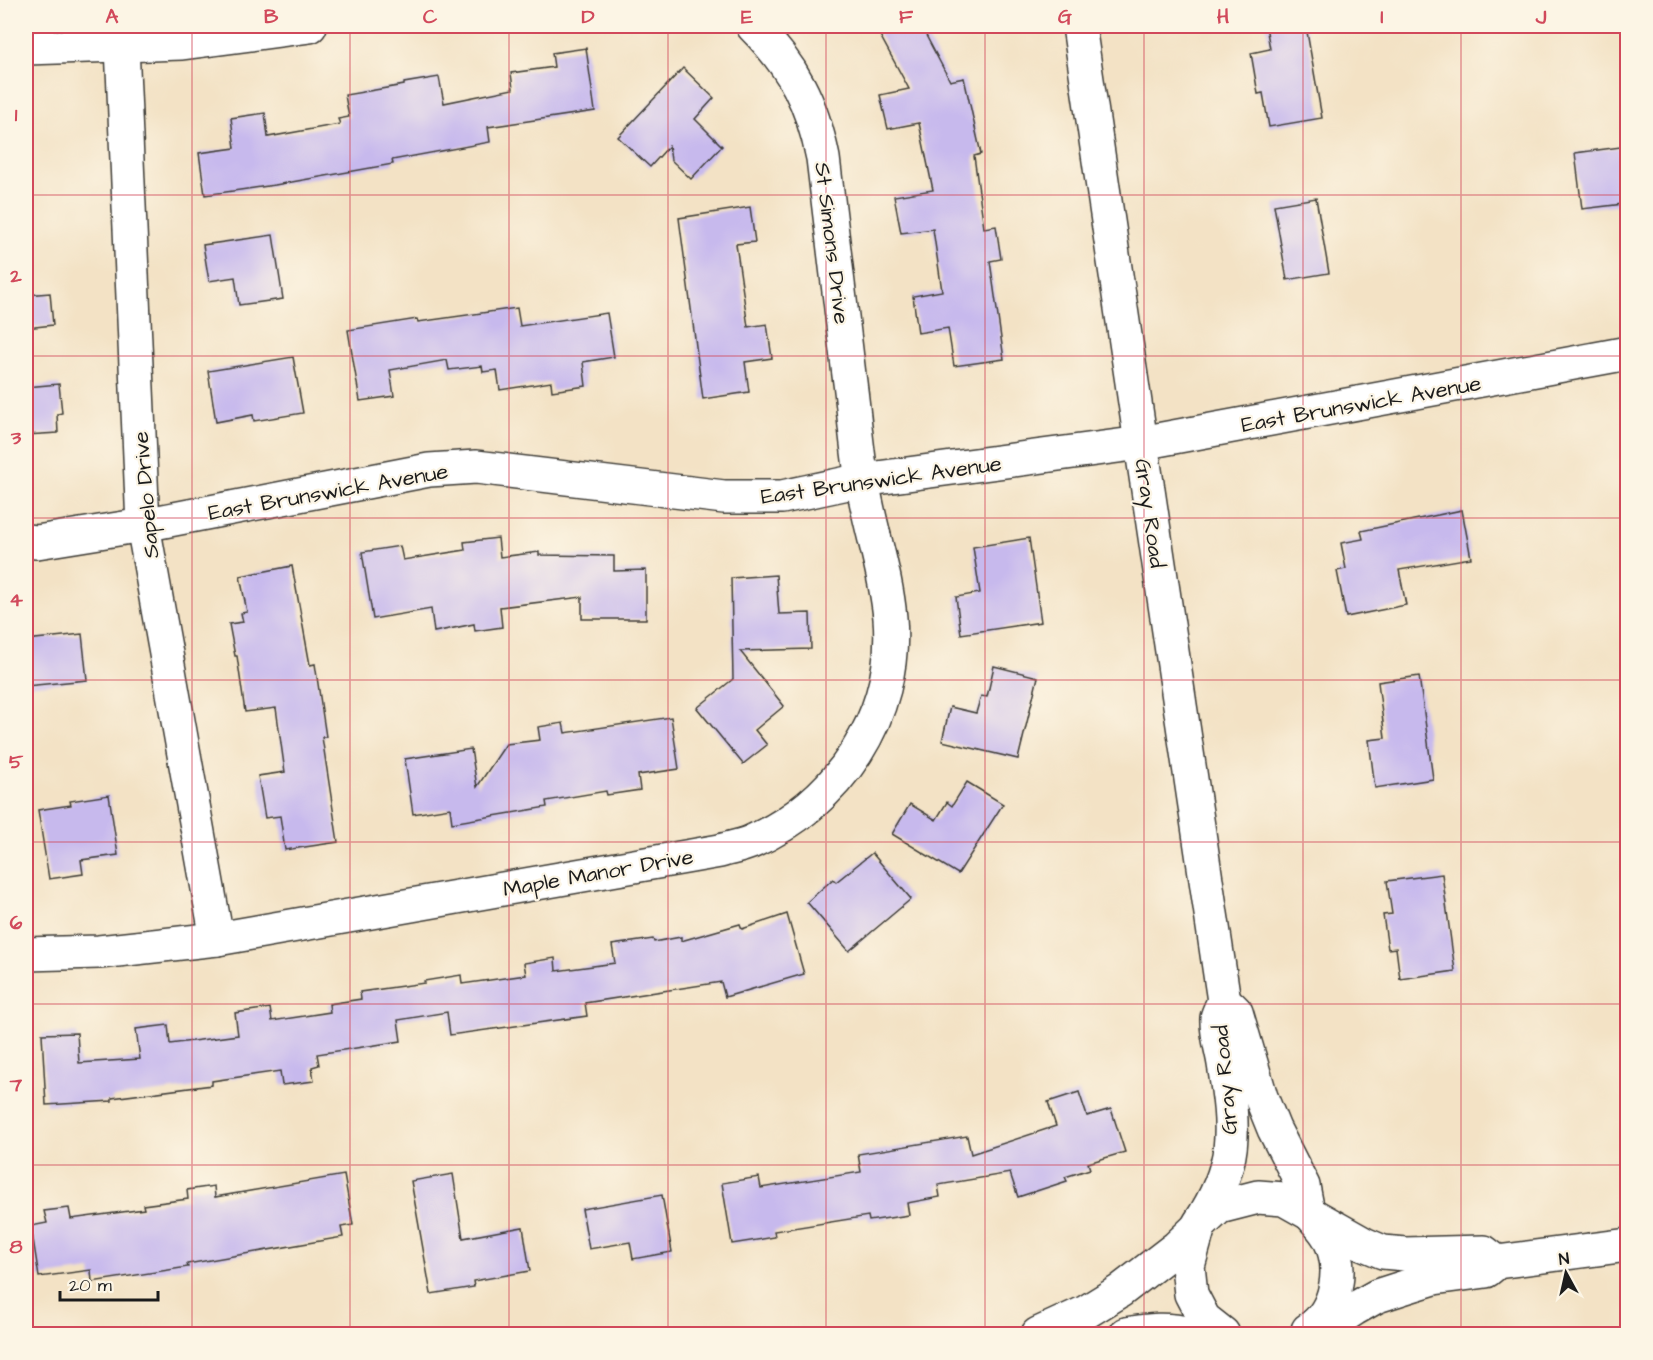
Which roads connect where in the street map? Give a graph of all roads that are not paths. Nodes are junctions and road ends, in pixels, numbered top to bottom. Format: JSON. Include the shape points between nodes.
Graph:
{"nodes":[{"id":1,"x":310,"y":26,"type":"edge"},
{"id":2,"x":753,"y":26,"type":"edge"},
{"id":3,"x":1079,"y":26,"type":"edge"},
{"id":4,"x":122,"y":46,"type":"junction"},
{"id":5,"x":26,"y":48,"type":"edge"},
{"id":6,"x":1628,"y":353,"type":"edge"},
{"id":7,"x":1141,"y":443,"type":"junction"},
{"id":8,"x":862,"y":480,"type":"junction"},
{"id":9,"x":144,"y":525,"type":"junction"},
{"id":10,"x":26,"y":541,"type":"edge"},
{"id":11,"x":217,"y":939,"type":"junction"},
{"id":12,"x":26,"y":954,"type":"edge"},
{"id":13,"x":1224,"y":1001,"type":"junction"},
{"id":14,"x":1308,"y":1212,"type":"junction"},
{"id":15,"x":1199,"y":1224,"type":"junction"},
{"id":16,"x":1628,"y":1245,"type":"edge"},
{"id":17,"x":1497,"y":1262,"type":"junction"},
{"id":18,"x":1309,"y":1332,"type":"edge"},
{"id":19,"x":1038,"y":1335,"type":"edge"},
{"id":20,"x":1126,"y":1335,"type":"edge"},
{"id":21,"x":1190,"y":1335,"type":"edge"},
{"id":22,"x":1223,"y":1335,"type":"edge"}],
"edges":[{"from":1,"to":4,"type":"street","via":[[182,43]]},
{"from":2,"to":8,"type":"street","name":"St Simons Drive","via":[[792,72],[817,127]]},
{"from":3,"to":7,"type":"street","name":"Gray Road"},
{"from":4,"to":5,"type":"street"},
{"from":4,"to":9,"type":"street","name":"Sapelo Drive"},
{"from":6,"to":7,"type":"street","name":"East Brunswick Avenue"},
{"from":7,"to":8,"type":"street","name":"East Brunswick Avenue"},
{"from":7,"to":13,"type":"street","name":"Gray Road"},
{"from":8,"to":9,"type":"street","name":"East Brunswick Avenue","via":[[782,497],[724,497],[476,467],[429,470]]},
{"from":8,"to":11,"type":"street","name":"Maple Manor Drive","via":[[889,611],[886,677],[873,721],[852,761],[801,814],[749,843],[720,851]]},
{"from":9,"to":10,"type":"street","name":"East Brunswick Avenue"},
{"from":9,"to":11,"type":"street","name":"Sapelo Drive"},
{"from":11,"to":12,"type":"street","name":"Maple Manor Drive","via":[[99,952]]},
{"from":13,"to":14,"type":"street","name":"Gray Road","via":[[1236,1012],[1261,1097],[1303,1186]]},
{"from":13,"to":15,"type":"street","name":"Gray Road","via":[[1217,1017],[1232,1138],[1221,1185]]},
{"from":14,"to":15,"type":"street","via":[[1284,1199],[1258,1197],[1219,1208]]},
{"from":14,"to":17,"type":"street","via":[[1383,1251],[1484,1252]]},
{"from":14,"to":18,"type":"street","via":[[1328,1236],[1336,1254],[1337,1272],[1330,1305]]},
{"from":15,"to":19,"type":"street","via":[[1169,1254],[1120,1291]]},
{"from":15,"to":22,"type":"street","via":[[1188,1266],[1191,1294],[1204,1319]]},
{"from":16,"to":17,"type":"street"},
{"from":17,"to":18,"type":"street","via":[[1486,1271],[1434,1278],[1377,1296],[1333,1323]]},
{"from":20,"to":21,"type":"street","via":[[1149,1330],[1175,1330]]}]}
